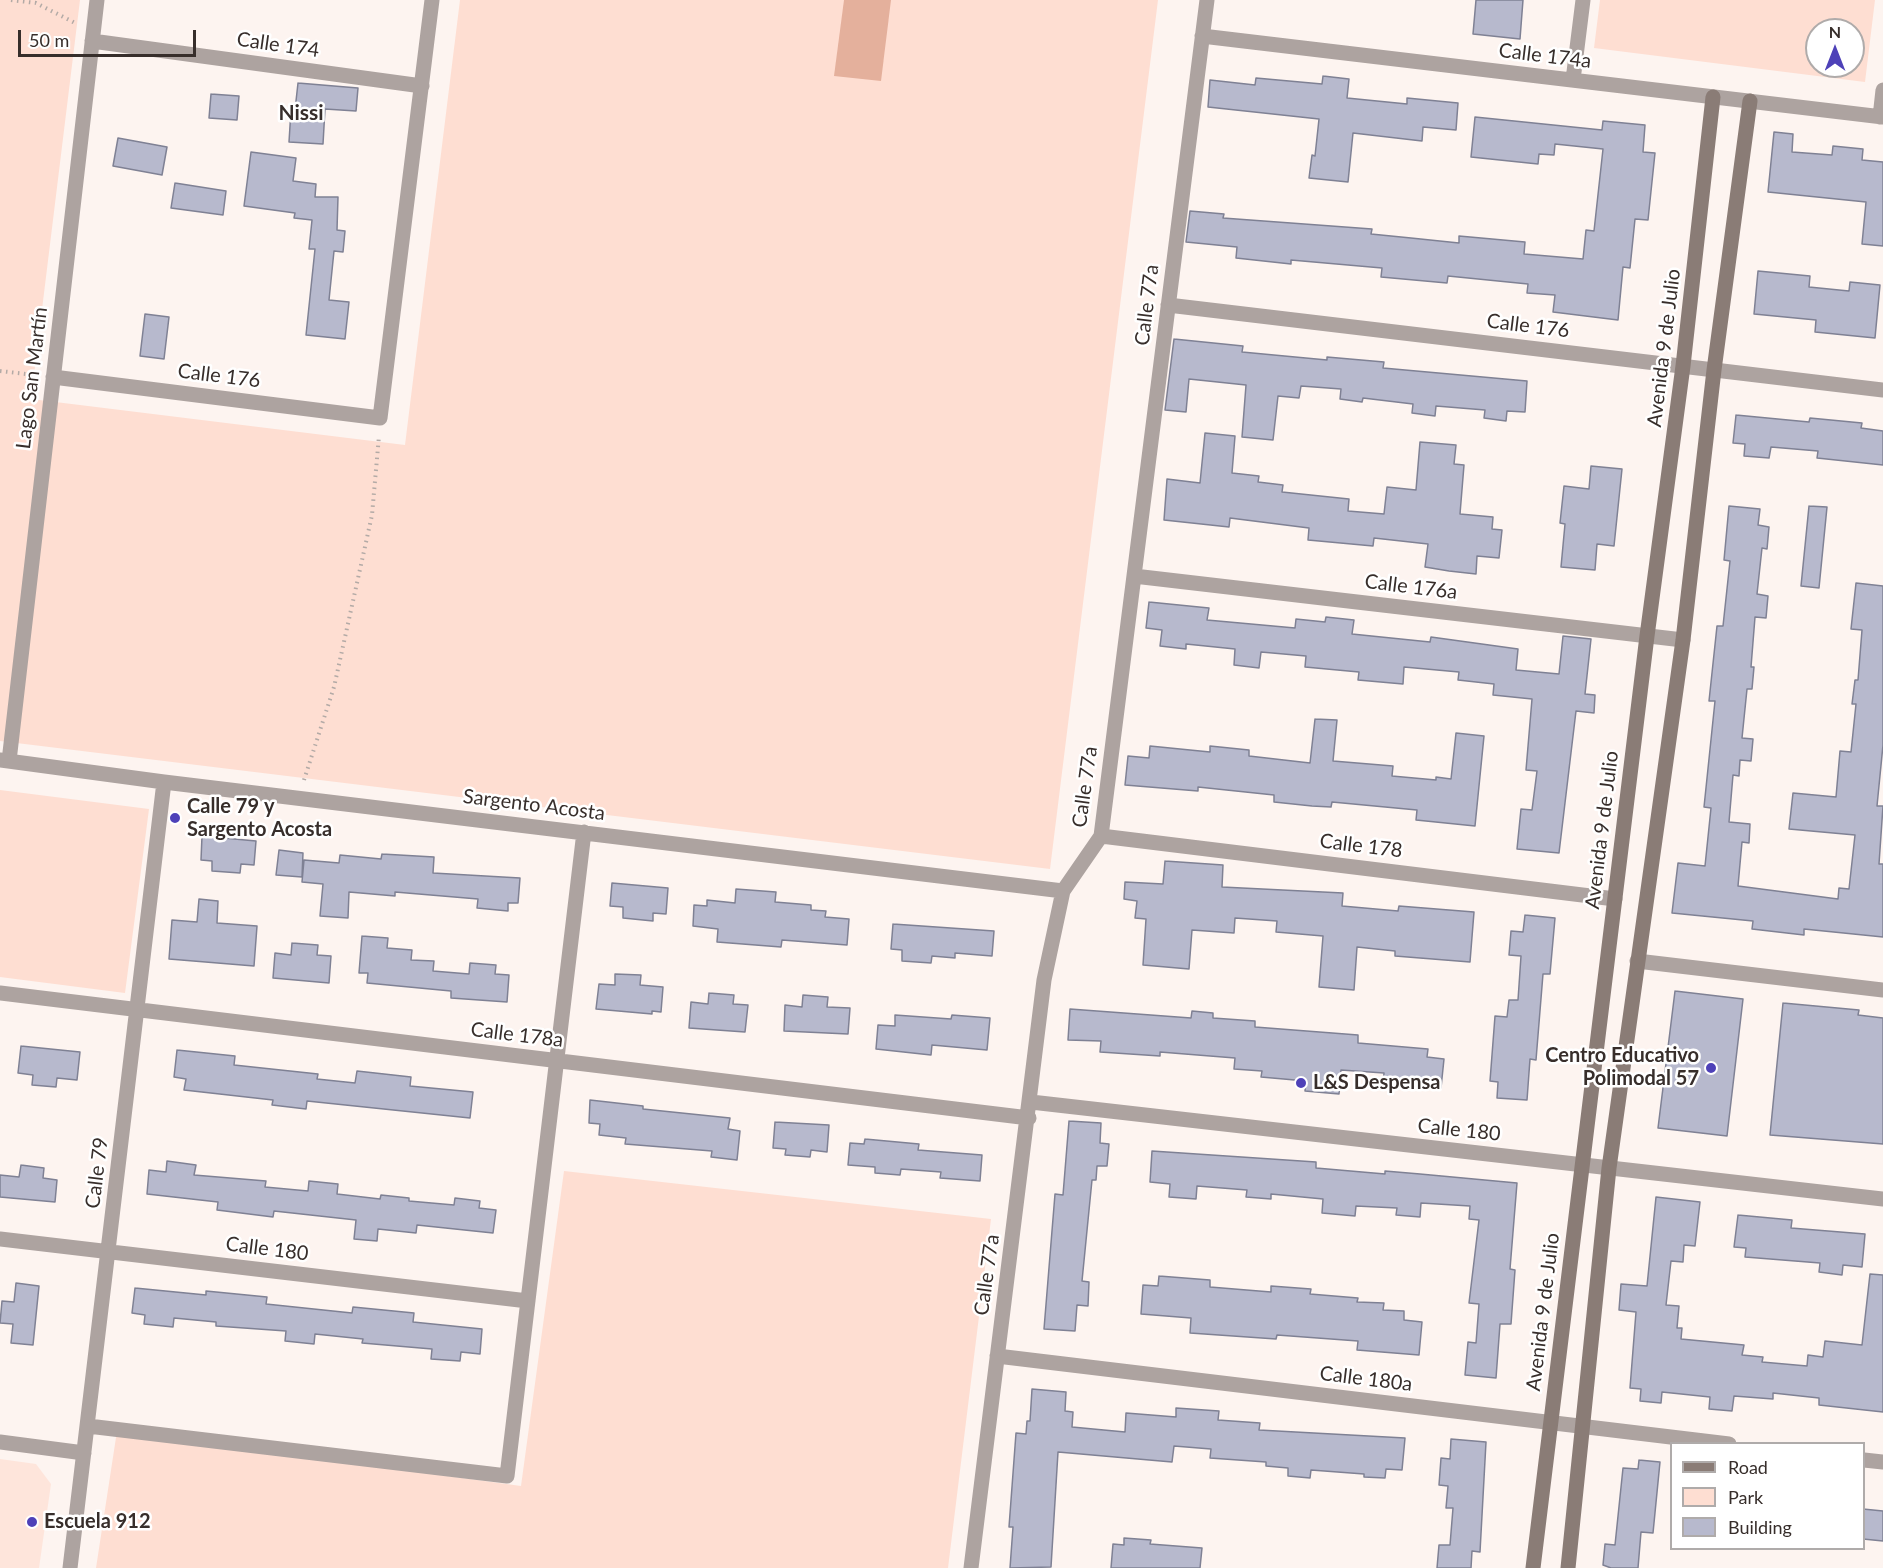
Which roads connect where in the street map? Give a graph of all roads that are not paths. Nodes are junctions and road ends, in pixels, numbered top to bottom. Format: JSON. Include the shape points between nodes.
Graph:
{"nodes":[{"id":1,"x":97,"y":0,"type":"edge"},
{"id":2,"x":432,"y":0,"type":"edge"},
{"id":3,"x":1207,"y":0,"type":"edge"},
{"id":4,"x":1583,"y":0,"type":"edge"},
{"id":5,"x":1202,"y":36,"type":"junction"},
{"id":6,"x":93,"y":37,"type":"junction"},
{"id":7,"x":1573,"y":80,"type":"junction"},
{"id":8,"x":422,"y":86,"type":"junction"},
{"id":9,"x":1883,"y":90,"type":"edge"},
{"id":10,"x":1713,"y":97,"type":"junction"},
{"id":11,"x":1750,"y":101,"type":"junction"},
{"id":12,"x":1881,"y":117,"type":"edge"},
{"id":13,"x":1168,"y":305,"type":"junction"},
{"id":14,"x":1683,"y":366,"type":"junction"},
{"id":15,"x":1714,"y":370,"type":"junction"},
{"id":16,"x":53,"y":377,"type":"junction"},
{"id":17,"x":1883,"y":390,"type":"edge"},
{"id":18,"x":1134,"y":576,"type":"junction"},
{"id":19,"x":1647,"y":636,"type":"junction"},
{"id":20,"x":1683,"y":640,"type":"junction"},
{"id":21,"x":4,"y":760,"type":"edge"},
{"id":22,"x":164,"y":782,"type":"junction"},
{"id":23,"x":584,"y":832,"type":"junction"},
{"id":24,"x":1101,"y":836,"type":"junction"},
{"id":25,"x":1064,"y":891,"type":"junction"},
{"id":26,"x":1615,"y":898,"type":"junction"},
{"id":27,"x":1637,"y":961,"type":"junction"},
{"id":28,"x":1883,"y":990,"type":"edge"},
{"id":29,"x":0,"y":993,"type":"edge"},
{"id":30,"x":137,"y":1010,"type":"junction"},
{"id":31,"x":557,"y":1062,"type":"junction"},
{"id":32,"x":1031,"y":1102,"type":"junction"},
{"id":33,"x":1029,"y":1118,"type":"junction"},
{"id":34,"x":1582,"y":1165,"type":"junction"},
{"id":35,"x":1609,"y":1168,"type":"junction"},
{"id":36,"x":1883,"y":1199,"type":"edge"},
{"id":37,"x":0,"y":1239,"type":"edge"},
{"id":38,"x":108,"y":1251,"type":"junction"},
{"id":39,"x":528,"y":1301,"type":"junction"},
{"id":40,"x":997,"y":1356,"type":"junction"},
{"id":41,"x":1551,"y":1422,"type":"junction"},
{"id":42,"x":88,"y":1426,"type":"junction"},
{"id":43,"x":1584,"y":1426,"type":"junction"},
{"id":44,"x":0,"y":1442,"type":"edge"},
{"id":45,"x":1720,"y":1442,"type":"edge"},
{"id":46,"x":84,"y":1453,"type":"junction"},
{"id":47,"x":1865,"y":1460,"type":"edge"},
{"id":48,"x":1883,"y":1462,"type":"edge"},
{"id":49,"x":70,"y":1568,"type":"edge"},
{"id":50,"x":971,"y":1568,"type":"edge"},
{"id":51,"x":1533,"y":1568,"type":"edge"},
{"id":52,"x":1568,"y":1568,"type":"edge"}],
"edges":[{"from":1,"to":6,"type":"street","name":"Lago San Martín"},
{"from":2,"to":8,"type":"street"},
{"from":3,"to":5,"type":"street","name":"Calle 77a"},
{"from":4,"to":7,"type":"street"},
{"from":5,"to":7,"type":"street","name":"Calle 174a"},
{"from":5,"to":13,"type":"street","name":"Calle 77a"},
{"from":6,"to":8,"type":"street","name":"Calle 174"},
{"from":6,"to":16,"type":"street","name":"Lago San Martín"},
{"from":7,"to":10,"type":"street","name":"Calle 174a"},
{"from":8,"to":16,"type":"street","name":"Calle 176","via":[[380,418]]},
{"from":9,"to":12,"type":"street"},
{"from":10,"to":11,"type":"street","name":"Calle 174a"},
{"from":10,"to":14,"type":"main road","name":"Avenida 9 de Julio"},
{"from":11,"to":12,"type":"street","name":"Calle 174a"},
{"from":11,"to":15,"type":"main road"},
{"from":13,"to":14,"type":"street","name":"Calle 176"},
{"from":13,"to":18,"type":"street","name":"Calle 77a"},
{"from":14,"to":15,"type":"street","name":"Calle 176"},
{"from":14,"to":19,"type":"main road","name":"Avenida 9 de Julio"},
{"from":15,"to":17,"type":"street","name":"Calle 176"},
{"from":15,"to":20,"type":"main road"},
{"from":16,"to":21,"type":"street","name":"Lago San Martín"},
{"from":18,"to":19,"type":"street","name":"Calle 176a"},
{"from":18,"to":24,"type":"street","name":"Calle 77a"},
{"from":19,"to":20,"type":"street","name":"Calle 176a"},
{"from":19,"to":26,"type":"main road","name":"Avenida 9 de Julio"},
{"from":20,"to":27,"type":"main road"},
{"from":21,"to":22,"type":"street","name":"Sargento Acosta"},
{"from":22,"to":23,"type":"street","name":"Sargento Acosta"},
{"from":22,"to":30,"type":"street","name":"Calle 79"},
{"from":23,"to":25,"type":"street","name":"Sargento Acosta"},
{"from":23,"to":31,"type":"street"},
{"from":24,"to":25,"type":"street","name":"Calle 77a"},
{"from":24,"to":26,"type":"street","name":"Calle 178"},
{"from":25,"to":32,"type":"street","name":"Calle 77a","via":[[1044,980]]},
{"from":26,"to":34,"type":"main road","name":"Avenida 9 de Julio"},
{"from":27,"to":28,"type":"street"},
{"from":27,"to":35,"type":"main road"},
{"from":29,"to":30,"type":"street","name":"Calle 178a"},
{"from":30,"to":31,"type":"street","name":"Calle 178a"},
{"from":30,"to":38,"type":"street","name":"Calle 79"},
{"from":31,"to":33,"type":"street","name":"Calle 178a"},
{"from":31,"to":39,"type":"street"},
{"from":32,"to":33,"type":"street","name":"Calle 77a"},
{"from":32,"to":34,"type":"street","name":"Calle 180"},
{"from":33,"to":40,"type":"street","name":"Calle 77a"},
{"from":34,"to":35,"type":"street","name":"Calle 180"},
{"from":34,"to":41,"type":"main road","name":"Avenida 9 de Julio"},
{"from":35,"to":36,"type":"street","name":"Calle 180"},
{"from":35,"to":43,"type":"main road"},
{"from":37,"to":38,"type":"street","name":"Calle 180"},
{"from":38,"to":39,"type":"street","name":"Calle 180"},
{"from":38,"to":42,"type":"street","name":"Calle 79"},
{"from":39,"to":42,"type":"street","via":[[507,1476]]},
{"from":40,"to":41,"type":"street","name":"Calle 180a"},
{"from":40,"to":50,"type":"street","name":"Calle 77a"},
{"from":41,"to":43,"type":"street","name":"Calle 180a"},
{"from":41,"to":51,"type":"main road","name":"Avenida 9 de Julio"},
{"from":42,"to":46,"type":"street","name":"Calle 79"},
{"from":43,"to":45,"type":"street","name":"Calle 180a"},
{"from":43,"to":52,"type":"main road"},
{"from":44,"to":46,"type":"street"},
{"from":46,"to":49,"type":"street","name":"Calle 79"},
{"from":47,"to":48,"type":"street"}]}
